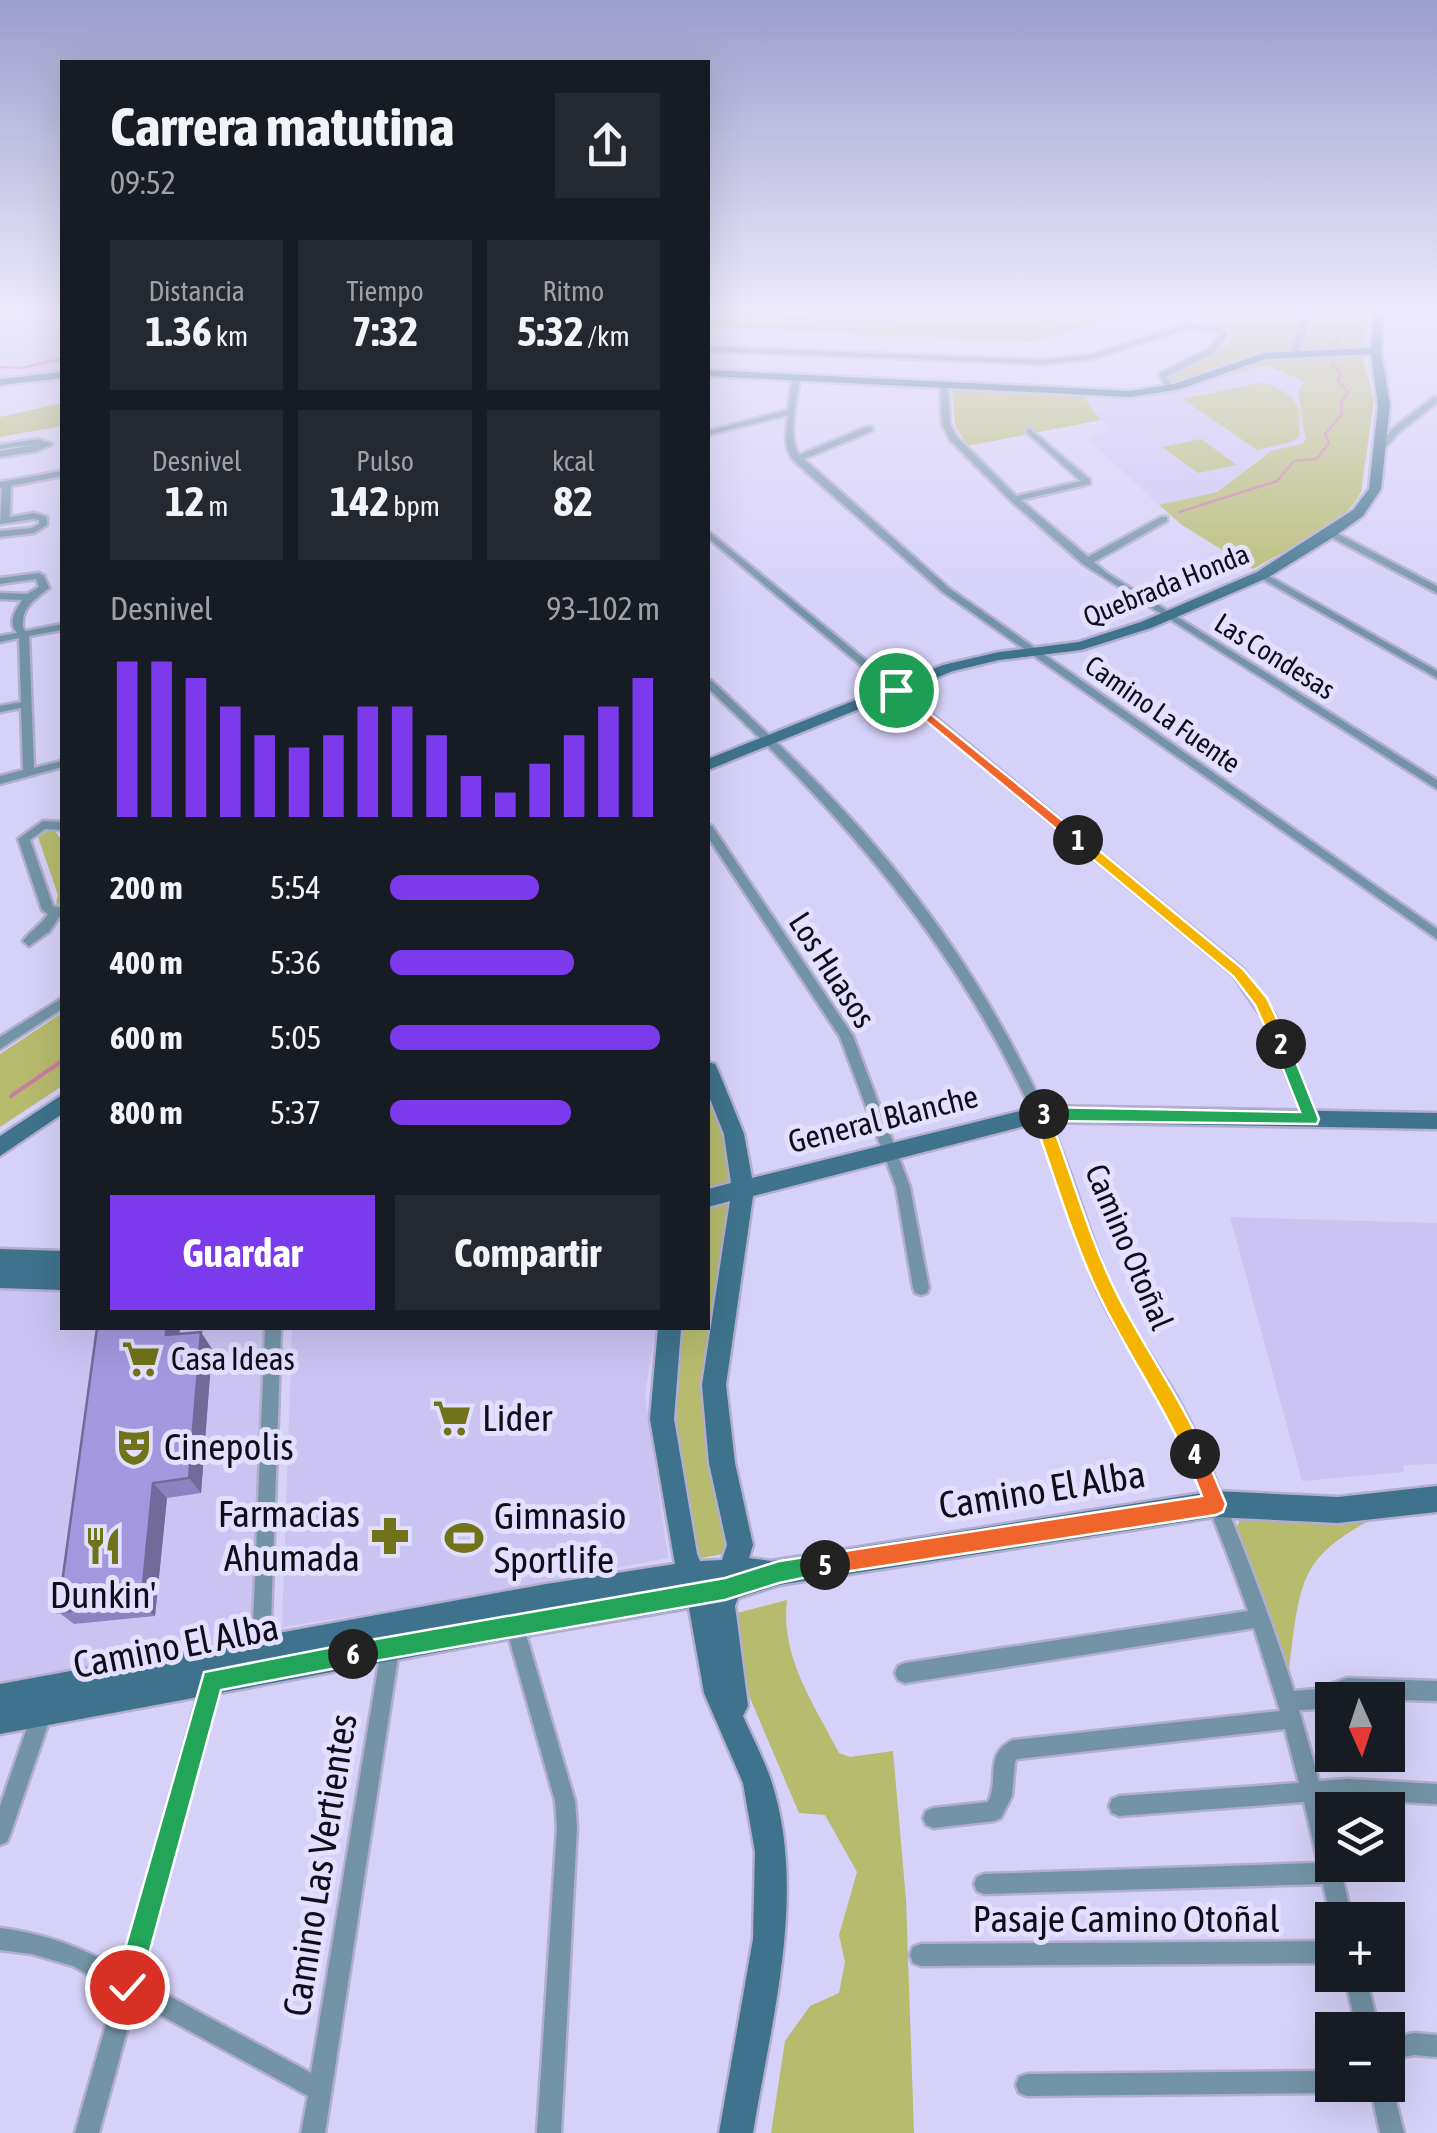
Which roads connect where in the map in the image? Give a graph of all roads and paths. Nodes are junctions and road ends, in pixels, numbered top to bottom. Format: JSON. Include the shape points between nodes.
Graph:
{"nodes":[{"id":1,"x":945,"y":411,"type":"edge"},
{"id":2,"x":1383,"y":411,"type":"edge"},
{"id":3,"x":1421,"y":411,"type":"edge"},
{"id":4,"x":790,"y":412,"type":"joint"},
{"id":5,"x":869,"y":428,"type":"dead end"},
{"id":6,"x":1030,"y":431,"type":"dead end"},
{"id":7,"x":710,"y":432,"type":"edge"},
{"id":8,"x":0,"y":450,"type":"edge"},
{"id":9,"x":1378,"y":451,"type":"junction"},
{"id":10,"x":797,"y":459,"type":"junction"},
{"id":11,"x":24,"y":462,"type":"junction"},
{"id":12,"x":60,"y":474,"type":"edge"},
{"id":13,"x":25,"y":481,"type":"junction"},
{"id":14,"x":4,"y":484,"type":"edge"},
{"id":15,"x":1014,"y":499,"type":"junction"},
{"id":16,"x":2,"y":502,"type":"edge"},
{"id":17,"x":54,"y":508,"type":"dead end"},
{"id":18,"x":1164,"y":519,"type":"dead end"},
{"id":19,"x":2,"y":521,"type":"edge"},
{"id":20,"x":40,"y":523,"type":"junction"},
{"id":21,"x":53,"y":530,"type":"dead end"},
{"id":22,"x":1330,"y":533,"type":"junction"},
{"id":23,"x":0,"y":534,"type":"edge"},
{"id":24,"x":710,"y":536,"type":"edge"},
{"id":25,"x":1086,"y":562,"type":"junction"},
{"id":26,"x":48,"y":568,"type":"dead end"},
{"id":27,"x":1262,"y":574,"type":"junction"},
{"id":28,"x":38,"y":576,"type":"junction"},
{"id":29,"x":0,"y":581,"type":"edge"},
{"id":30,"x":1437,"y":590,"type":"edge"},
{"id":31,"x":34,"y":595,"type":"junction"},
{"id":32,"x":0,"y":596,"type":"edge"},
{"id":33,"x":57,"y":599,"type":"dead end"},
{"id":34,"x":1168,"y":616,"type":"junction"},
{"id":35,"x":60,"y":627,"type":"edge"},
{"id":36,"x":23,"y":632,"type":"junction"},
{"id":37,"x":0,"y":638,"type":"edge"},
{"id":38,"x":1035,"y":652,"type":"junction"},
{"id":39,"x":1437,"y":675,"type":"edge"},
{"id":40,"x":710,"y":685,"type":"edge"},
{"id":41,"x":896,"y":690,"type":"junction"},
{"id":42,"x":26,"y":704,"type":"junction"},
{"id":43,"x":0,"y":710,"type":"edge"},
{"id":44,"x":772,"y":741,"type":"junction"},
{"id":45,"x":60,"y":764,"type":"edge"},
{"id":46,"x":710,"y":765,"type":"edge"},
{"id":47,"x":30,"y":771,"type":"junction"},
{"id":48,"x":0,"y":780,"type":"edge"},
{"id":49,"x":1437,"y":785,"type":"edge"},
{"id":50,"x":60,"y":826,"type":"edge"},
{"id":51,"x":710,"y":832,"type":"edge"},
{"id":52,"x":59,"y":913,"type":"edge"},
{"id":53,"x":1437,"y":935,"type":"edge"},
{"id":54,"x":29,"y":942,"type":"dead end"},
{"id":55,"x":60,"y":1003,"type":"edge"},
{"id":56,"x":0,"y":1044,"type":"edge"},
{"id":57,"x":710,"y":1075,"type":"edge"},
{"id":58,"x":60,"y":1090,"type":"edge"},
{"id":59,"x":60,"y":1104,"type":"edge"},
{"id":60,"x":1040,"y":1114,"type":"junction"},
{"id":61,"x":1311,"y":1119,"type":"junction"},
{"id":62,"x":1437,"y":1121,"type":"edge"},
{"id":63,"x":0,"y":1131,"type":"edge"},
{"id":64,"x":0,"y":1147,"type":"edge"},
{"id":65,"x":891,"y":1150,"type":"junction"},
{"id":66,"x":743,"y":1188,"type":"junction"},
{"id":67,"x":710,"y":1197,"type":"edge"},
{"id":68,"x":0,"y":1258,"type":"edge"},
{"id":69,"x":60,"y":1261,"type":"edge"},
{"id":70,"x":0,"y":1278,"type":"edge"},
{"id":71,"x":60,"y":1280,"type":"edge"},
{"id":72,"x":920,"y":1288,"type":"dead end"},
{"id":73,"x":274,"y":1330,"type":"edge"},
{"id":74,"x":668,"y":1330,"type":"edge"},
{"id":75,"x":1437,"y":1499,"type":"edge"},
{"id":76,"x":1216,"y":1504,"type":"junction"},
{"id":77,"x":712,"y":1582,"type":"junction"},
{"id":78,"x":570,"y":1593,"type":"junction"},
{"id":79,"x":1260,"y":1618,"type":"junction"},
{"id":80,"x":417,"y":1620,"type":"junction"},
{"id":81,"x":524,"y":1622,"type":"junction"},
{"id":82,"x":390,"y":1647,"type":"junction"},
{"id":83,"x":263,"y":1648,"type":"junction"},
{"id":84,"x":906,"y":1673,"type":"dead end"},
{"id":85,"x":219,"y":1679,"type":"junction"},
{"id":86,"x":1437,"y":1691,"type":"edge"},
{"id":87,"x":0,"y":1698,"type":"edge"},
{"id":88,"x":1290,"y":1710,"type":"junction"},
{"id":89,"x":42,"y":1712,"type":"junction"},
{"id":90,"x":0,"y":1720,"type":"edge"},
{"id":91,"x":1310,"y":1791,"type":"junction"},
{"id":92,"x":1437,"y":1794,"type":"edge"},
{"id":93,"x":1119,"y":1806,"type":"dead end"},
{"id":94,"x":1315,"y":1812,"type":"edge"},
{"id":95,"x":933,"y":1818,"type":"dead end"},
{"id":96,"x":0,"y":1834,"type":"edge"},
{"id":97,"x":1315,"y":1873,"type":"edge"},
{"id":98,"x":984,"y":1884,"type":"dead end"},
{"id":99,"x":0,"y":1939,"type":"edge"},
{"id":100,"x":1315,"y":1952,"type":"edge"},
{"id":101,"x":921,"y":1955,"type":"dead end"},
{"id":102,"x":127,"y":1987,"type":"junction"},
{"id":103,"x":1405,"y":2046,"type":"edge"},
{"id":104,"x":1437,"y":2046,"type":"edge"},
{"id":105,"x":1315,"y":2082,"type":"edge"},
{"id":106,"x":1028,"y":2086,"type":"dead end"},
{"id":107,"x":320,"y":2090,"type":"junction"},
{"id":108,"x":1385,"y":2102,"type":"edge"},
{"id":109,"x":87,"y":2133,"type":"edge"},
{"id":110,"x":313,"y":2133,"type":"edge"},
{"id":111,"x":549,"y":2133,"type":"edge"},
{"id":112,"x":736,"y":2133,"type":"edge"},
{"id":113,"x":1392,"y":2133,"type":"edge"}],
"edges":[{"from":1,"to":15,"type":"street","name":"Las Condesas","via":[[953,438]]},
{"from":2,"to":9,"type":"street","name":"Quebrada Honda"},
{"from":3,"to":9,"type":"street"},
{"from":4,"to":7,"type":"street"},
{"from":4,"to":10,"type":"street","via":[[789,445]]},
{"from":5,"to":10,"type":"street"},
{"from":6,"to":15,"type":"street","via":[[1087,482]]},
{"from":8,"to":11,"type":"street"},
{"from":8,"to":11,"type":"street","via":[[48,444]]},
{"from":9,"to":22,"type":"street","name":"Quebrada Honda","via":[[1371,498]]},
{"from":10,"to":38,"type":"street","name":"Camino La Fuente","via":[[946,590]]},
{"from":11,"to":13,"type":"street"},
{"from":12,"to":13,"type":"street"},
{"from":13,"to":14,"type":"street"},
{"from":14,"to":16,"type":"street"},
{"from":15,"to":25,"type":"street","name":"Las Condesas"},
{"from":16,"to":19,"type":"street"},
{"from":17,"to":20,"type":"street"},
{"from":18,"to":25,"type":"street"},
{"from":19,"to":20,"type":"street"},
{"from":20,"to":21,"type":"street"},
{"from":20,"to":23,"type":"street"},
{"from":22,"to":27,"type":"street","name":"Quebrada Honda"},
{"from":22,"to":30,"type":"street"},
{"from":24,"to":41,"type":"street"},
{"from":25,"to":34,"type":"street","name":"Las Condesas"},
{"from":26,"to":28,"type":"street"},
{"from":27,"to":34,"type":"street","name":"Quebrada Honda"},
{"from":27,"to":39,"type":"street"},
{"from":28,"to":29,"type":"street"},
{"from":28,"to":31,"type":"street","via":[[44,584]]},
{"from":31,"to":32,"type":"street"},
{"from":31,"to":33,"type":"street"},
{"from":31,"to":36,"type":"street","via":[[17,624]]},
{"from":34,"to":38,"type":"street","name":"Quebrada Honda","via":[[1088,644]]},
{"from":34,"to":49,"type":"street","name":"Las Condesas"},
{"from":35,"to":36,"type":"street"},
{"from":36,"to":37,"type":"street"},
{"from":36,"to":42,"type":"street"},
{"from":38,"to":41,"type":"street","name":"Quebrada Honda","via":[[965,664]]},
{"from":38,"to":53,"type":"street","name":"Camino La Fuente"},
{"from":40,"to":44,"type":"street","name":"Camino Otoñal"},
{"from":41,"to":44,"type":"street","name":"Quebrada Honda"},
{"from":41,"to":61,"type":"street","via":[[1238,972],[1268,1015]]},
{"from":42,"to":43,"type":"street"},
{"from":42,"to":47,"type":"street"},
{"from":44,"to":46,"type":"street","name":"Quebrada Honda"},
{"from":44,"to":60,"type":"street","name":"Camino Otoñal","via":[[846,815],[925,916],[989,1016]]},
{"from":45,"to":47,"type":"street"},
{"from":47,"to":48,"type":"street"},
{"from":50,"to":52,"type":"street","via":[[43,825],[24,839],[48,910]]},
{"from":51,"to":65,"type":"street","name":"Los Huasos","via":[[846,1036]]},
{"from":52,"to":54,"type":"street"},
{"from":55,"to":56,"type":"street"},
{"from":57,"to":66,"type":"street","via":[[729,1118]]},
{"from":58,"to":63,"type":"street"},
{"from":59,"to":64,"type":"street"},
{"from":60,"to":61,"type":"street","name":"General Blanche"},
{"from":60,"to":65,"type":"street","name":"General Blanche"},
{"from":60,"to":76,"type":"street","name":"Camino Otoñal","via":[[1106,1290],[1183,1426]]},
{"from":61,"to":62,"type":"street","name":"General Blanche"},
{"from":65,"to":66,"type":"street","name":"General Blanche"},
{"from":65,"to":72,"type":"street","name":"Los Huasos"},
{"from":66,"to":67,"type":"street","name":"General Blanche"},
{"from":66,"to":77,"type":"street","via":[[714,1386],[740,1545]]},
{"from":68,"to":69,"type":"street"},
{"from":70,"to":71,"type":"street"},
{"from":73,"to":83,"type":"street"},
{"from":74,"to":77,"type":"street","via":[[662,1419]]},
{"from":75,"to":76,"type":"street","name":"Camino El Alba","via":[[1338,1510]]},
{"from":76,"to":77,"type":"street","name":"Camino El Alba"},
{"from":76,"to":79,"type":"street","name":"Camino Otoñal"},
{"from":77,"to":78,"type":"street","name":"Camino El Alba"},
{"from":77,"to":81,"type":"street","name":"Camino El Alba"},
{"from":77,"to":112,"type":"street","via":[[722,1606],[741,1743],[765,1817],[772,1899]]},
{"from":78,"to":80,"type":"street","name":"Camino El Alba"},
{"from":78,"to":81,"type":"street","via":[[558,1607]]},
{"from":79,"to":84,"type":"street"},
{"from":79,"to":88,"type":"street","name":"Camino Otoñal"},
{"from":80,"to":82,"type":"street"},
{"from":80,"to":83,"type":"street","name":"Camino El Alba"},
{"from":81,"to":82,"type":"street","name":"Camino El Alba"},
{"from":81,"to":111,"type":"street","via":[[567,1827]]},
{"from":82,"to":85,"type":"street","name":"Camino El Alba"},
{"from":82,"to":107,"type":"street","name":"Camino Las Vertientes"},
{"from":83,"to":85,"type":"street"},
{"from":83,"to":87,"type":"street","name":"Camino El Alba"},
{"from":85,"to":89,"type":"street","name":"Camino El Alba"},
{"from":85,"to":102,"type":"street"},
{"from":86,"to":88,"type":"street","via":[[1346,1688]]},
{"from":88,"to":91,"type":"street","name":"Camino Otoñal"},
{"from":88,"to":95,"type":"street","via":[[1012,1750],[1004,1757],[1002,1796],[994,1810]]},
{"from":89,"to":90,"type":"street","name":"Camino El Alba"},
{"from":89,"to":96,"type":"street"},
{"from":91,"to":92,"type":"street"},
{"from":91,"to":93,"type":"street"},
{"from":91,"to":94,"type":"street","name":"Camino Otoñal"},
{"from":97,"to":98,"type":"street"},
{"from":99,"to":102,"type":"street","via":[[77,1957]]},
{"from":100,"to":101,"type":"street","name":"Pasaje Camino Otoñal"},
{"from":102,"to":107,"type":"street"},
{"from":102,"to":109,"type":"street"},
{"from":103,"to":104,"type":"street"},
{"from":105,"to":106,"type":"street"},
{"from":107,"to":110,"type":"street","name":"Camino Las Vertientes"},
{"from":108,"to":113,"type":"street"}]}
